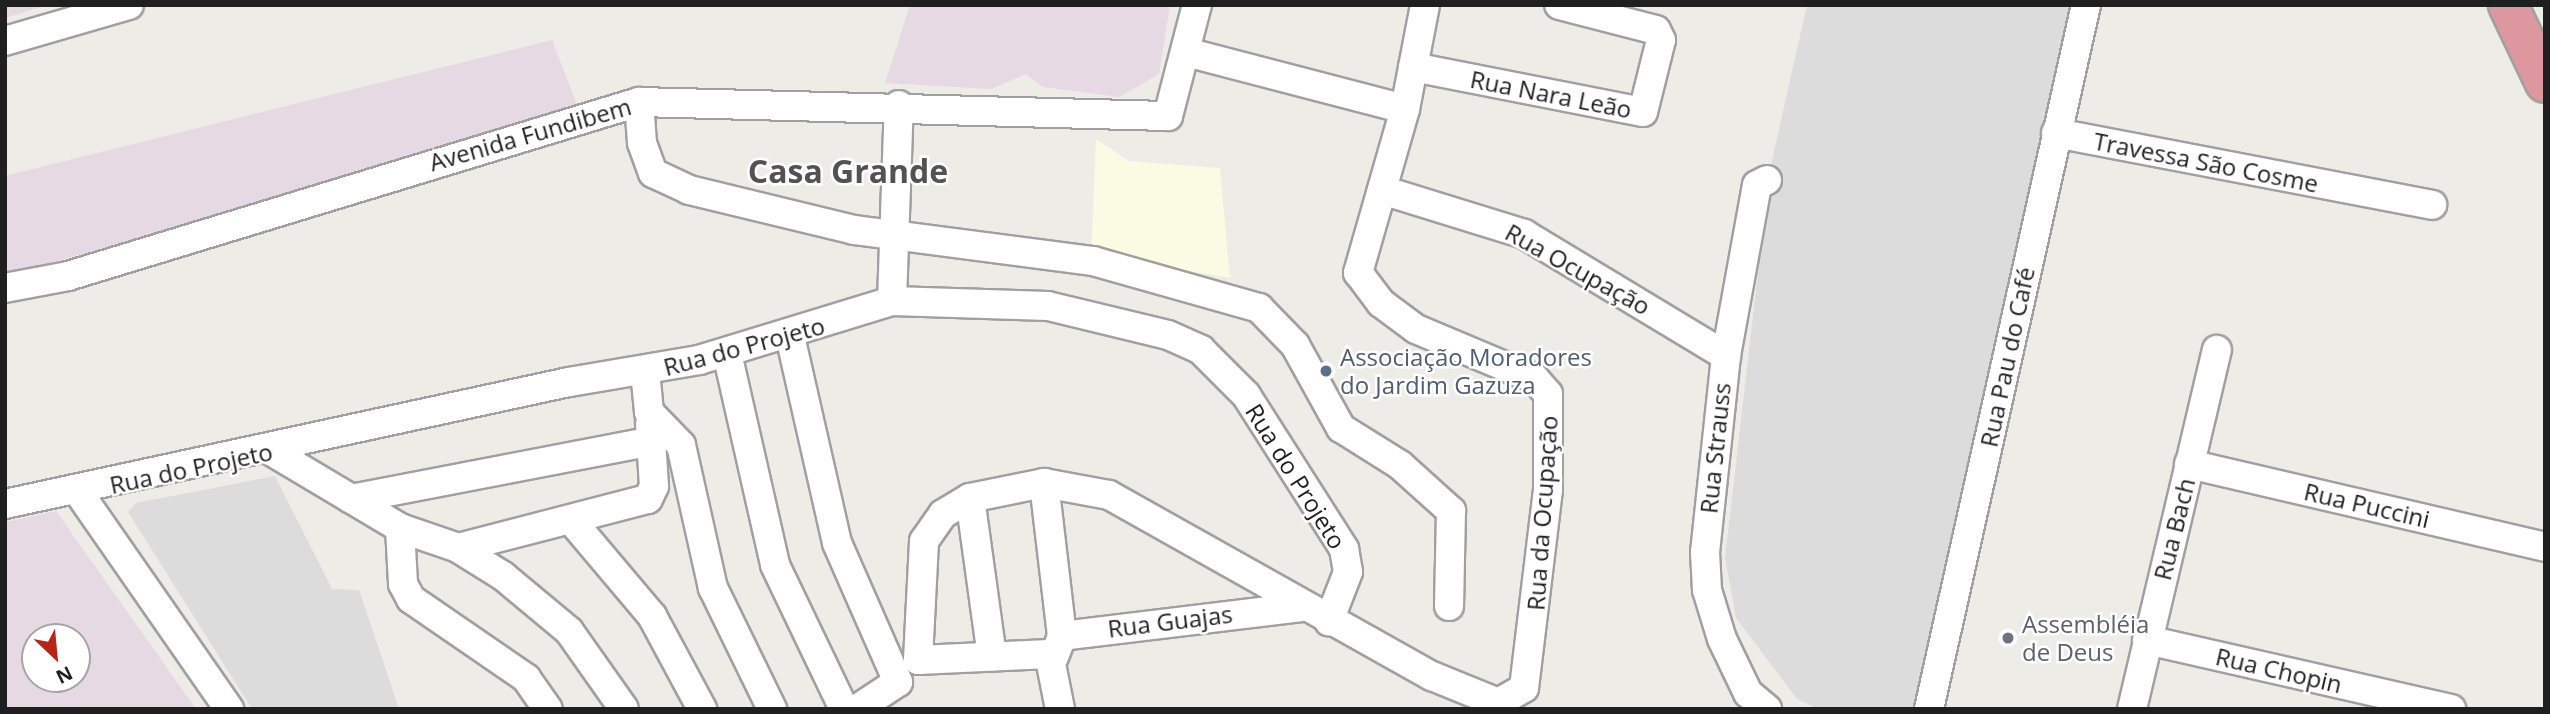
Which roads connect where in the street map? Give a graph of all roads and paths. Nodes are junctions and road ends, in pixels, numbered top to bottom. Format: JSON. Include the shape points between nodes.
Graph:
{"nodes":[{"id":1,"x":129,"y":5,"type":"edge"},
{"id":2,"x":1197,"y":5,"type":"edge"},
{"id":3,"x":1559,"y":5,"type":"edge"},
{"id":4,"x":2086,"y":5,"type":"edge"},
{"id":5,"x":2508,"y":5,"type":"edge"},
{"id":6,"x":1422,"y":6,"type":"edge"},
{"id":7,"x":1614,"y":11,"type":"edge"},
{"id":8,"x":5,"y":41,"type":"edge"},
{"id":9,"x":1186,"y":52,"type":"junction"},
{"id":10,"x":1413,"y":67,"type":"junction"},
{"id":11,"x":2545,"y":83,"type":"edge"},
{"id":12,"x":639,"y":102,"type":"junction"},
{"id":13,"x":900,"y":104,"type":"junction"},
{"id":14,"x":1405,"y":109,"type":"junction"},
{"id":15,"x":2056,"y":133,"type":"junction"},
{"id":16,"x":1767,"y":180,"type":"dead end"},
{"id":17,"x":1382,"y":190,"type":"junction"},
{"id":18,"x":2432,"y":205,"type":"dead end"},
{"id":19,"x":892,"y":235,"type":"junction"},
{"id":20,"x":5,"y":288,"type":"edge"},
{"id":21,"x":892,"y":301,"type":"junction"},
{"id":22,"x":789,"y":336,"type":"junction"},
{"id":23,"x":2217,"y":350,"type":"dead end"},
{"id":24,"x":727,"y":353,"type":"junction"},
{"id":25,"x":1726,"y":356,"type":"junction"},
{"id":26,"x":645,"y":371,"type":"junction"},
{"id":27,"x":649,"y":412,"type":"junction"},
{"id":28,"x":651,"y":441,"type":"junction"},
{"id":29,"x":271,"y":451,"type":"junction"},
{"id":30,"x":2189,"y":464,"type":"junction"},
{"id":31,"x":1044,"y":483,"type":"junction"},
{"id":32,"x":79,"y":493,"type":"junction"},
{"id":33,"x":970,"y":498,"type":"junction"},
{"id":34,"x":351,"y":499,"type":"junction"},
{"id":35,"x":5,"y":504,"type":"edge"},
{"id":36,"x":571,"y":520,"type":"junction"},
{"id":37,"x":400,"y":528,"type":"junction"},
{"id":38,"x":2545,"y":547,"type":"edge"},
{"id":39,"x":458,"y":548,"type":"junction"},
{"id":40,"x":1300,"y":607,"type":"junction"},
{"id":41,"x":1449,"y":607,"type":"dead end"},
{"id":42,"x":1329,"y":621,"type":"junction"},
{"id":43,"x":2147,"y":640,"type":"junction"},
{"id":44,"x":1058,"y":647,"type":"junction"},
{"id":45,"x":992,"y":656,"type":"junction"},
{"id":46,"x":229,"y":709,"type":"edge"},
{"id":47,"x":548,"y":709,"type":"edge"},
{"id":48,"x":624,"y":709,"type":"edge"},
{"id":49,"x":702,"y":709,"type":"edge"},
{"id":50,"x":772,"y":709,"type":"edge"},
{"id":51,"x":844,"y":709,"type":"edge"},
{"id":52,"x":857,"y":709,"type":"edge"},
{"id":53,"x":1060,"y":709,"type":"edge"},
{"id":54,"x":1767,"y":709,"type":"edge"},
{"id":55,"x":1929,"y":709,"type":"edge"},
{"id":56,"x":2132,"y":709,"type":"edge"},
{"id":57,"x":2451,"y":709,"type":"edge"}],
"edges":[{"from":1,"to":8,"type":"street"},
{"from":2,"to":9,"type":"street","name":"Avenida Fundibem"},
{"from":3,"to":7,"type":"street"},
{"from":4,"to":15,"type":"street","name":"Rua Pau do Café"},
{"from":5,"to":11,"type":"highway"},
{"from":6,"to":10,"type":"street"},
{"from":7,"to":10,"type":"street","name":"Rua Nara Leão","via":[[1660,34],[1640,114]]},
{"from":9,"to":13,"type":"street","name":"Avenida Fundibem","via":[[1168,116]]},
{"from":9,"to":14,"type":"street"},
{"from":10,"to":14,"type":"street"},
{"from":12,"to":13,"type":"street","name":"Avenida Fundibem"},
{"from":12,"to":19,"type":"street","via":[[642,143],[653,173],[671,183]]},
{"from":12,"to":20,"type":"street","name":"Avenida Fundibem","via":[[68,276]]},
{"from":13,"to":19,"type":"street"},
{"from":14,"to":17,"type":"street"},
{"from":15,"to":18,"type":"street","name":"Travessa São Cosme"},
{"from":15,"to":55,"type":"street","name":"Rua Pau do Café"},
{"from":16,"to":25,"type":"street","name":"Rua Strauss","via":[[1757,185]]},
{"from":17,"to":25,"type":"street","name":"Rua Ocupação","via":[[1524,234]]},
{"from":17,"to":42,"type":"street","name":"Rua da Ocupação","via":[[1358,273],[1373,295],[1416,329],[1535,379],[1548,394],[1548,490],[1524,688],[1499,703],[1478,697]]},
{"from":19,"to":21,"type":"street"},
{"from":19,"to":41,"type":"street","via":[[1067,256],[1270,316],[1295,345],[1341,428],[1400,465],[1451,510]]},
{"from":21,"to":22,"type":"street","name":"Rua do Projeto"},
{"from":21,"to":42,"type":"street","name":"Rua do Projeto","via":[[1048,306],[1121,321],[1201,350],[1264,418],[1344,549],[1348,572]]},
{"from":22,"to":24,"type":"street","name":"Rua do Projeto"},
{"from":22,"to":52,"type":"street","via":[[837,542],[898,682]]},
{"from":23,"to":30,"type":"street","name":"Rua Bach"},
{"from":24,"to":26,"type":"street","name":"Rua do Projeto"},
{"from":24,"to":51,"type":"street","via":[[775,565]]},
{"from":25,"to":54,"type":"street","name":"Rua Strauss","via":[[1706,527],[1707,590],[1735,671]]},
{"from":26,"to":27,"type":"street"},
{"from":26,"to":29,"type":"street","name":"Rua do Projeto","via":[[569,382]]},
{"from":27,"to":28,"type":"street"},
{"from":27,"to":50,"type":"street","via":[[681,445],[713,588]]},
{"from":28,"to":34,"type":"street","via":[[441,478]]},
{"from":28,"to":36,"type":"street","via":[[652,496]]},
{"from":29,"to":32,"type":"street","name":"Rua do Projeto"},
{"from":29,"to":34,"type":"street"},
{"from":30,"to":38,"type":"street","name":"Rua Puccini"},
{"from":30,"to":43,"type":"street","name":"Rua Bach"},
{"from":31,"to":33,"type":"street"},
{"from":31,"to":40,"type":"street","via":[[1078,485],[1141,509]]},
{"from":31,"to":44,"type":"street"},
{"from":32,"to":35,"type":"street","name":"Rua do Projeto"},
{"from":32,"to":46,"type":"street"},
{"from":33,"to":45,"type":"street"},
{"from":33,"to":45,"type":"street","via":[[943,514],[924,541],[918,660]]},
{"from":34,"to":37,"type":"street"},
{"from":36,"to":39,"type":"street"},
{"from":36,"to":49,"type":"street","via":[[652,616]]},
{"from":37,"to":39,"type":"street"},
{"from":37,"to":47,"type":"street","via":[[403,584],[411,599],[526,678]]},
{"from":39,"to":48,"type":"street","via":[[569,631]]},
{"from":40,"to":42,"type":"street"},
{"from":40,"to":44,"type":"street","name":"Rua Guajas"},
{"from":43,"to":56,"type":"street","name":"Rua Bach"},
{"from":43,"to":57,"type":"street","name":"Rua Chopin"},
{"from":44,"to":45,"type":"street"},
{"from":44,"to":53,"type":"street"}]}
